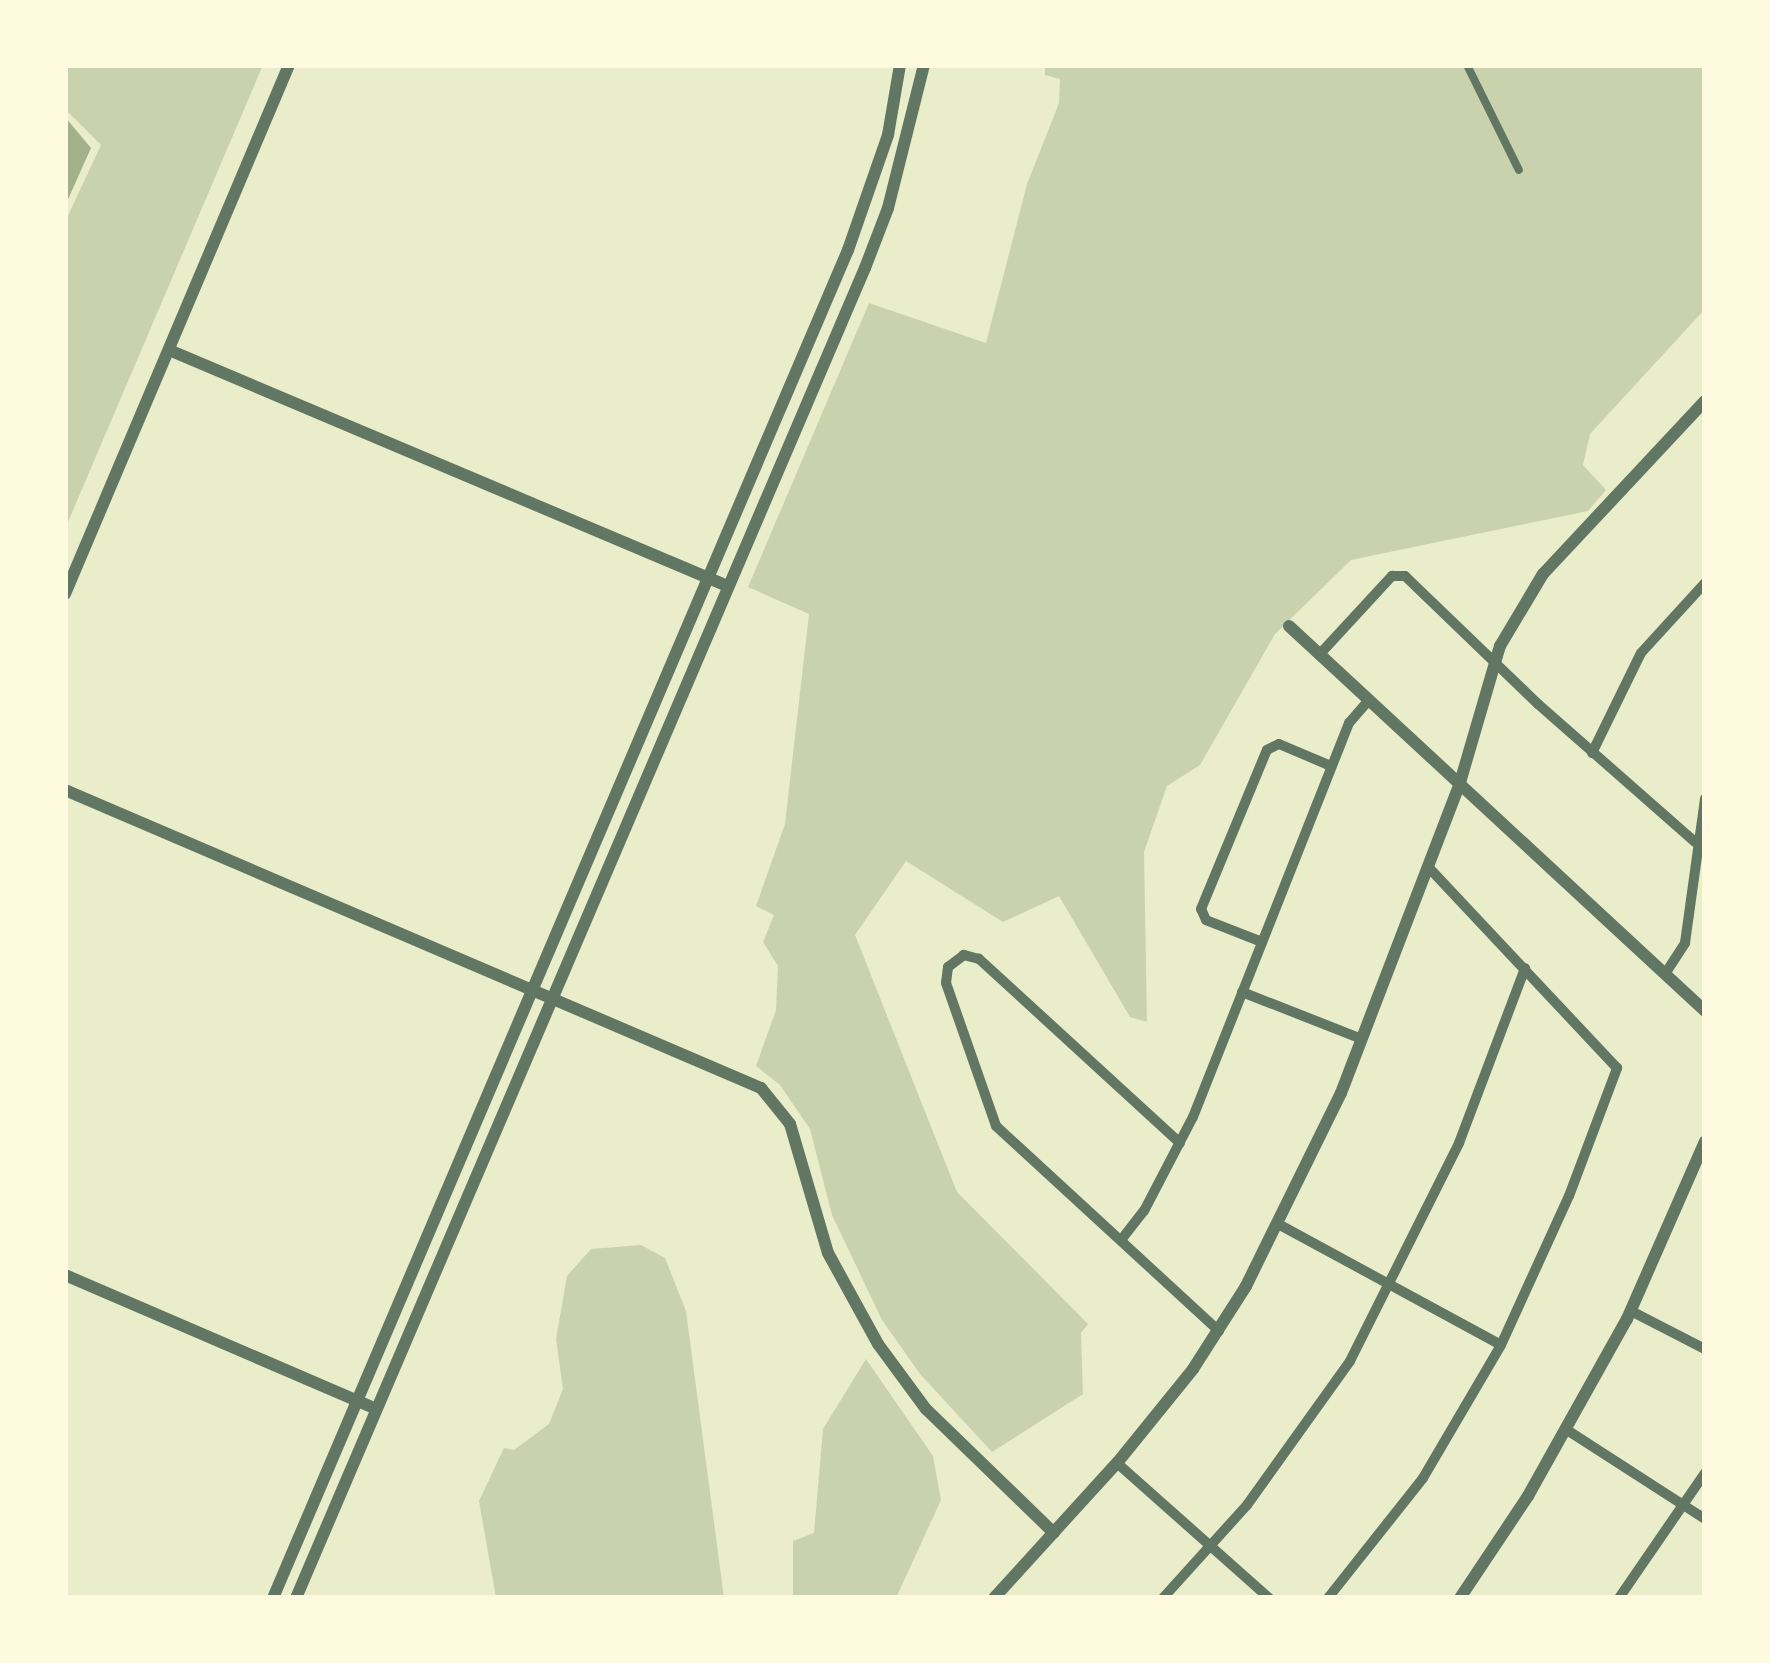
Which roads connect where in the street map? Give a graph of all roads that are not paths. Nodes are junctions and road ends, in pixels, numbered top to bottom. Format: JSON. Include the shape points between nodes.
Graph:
{"nodes":[{"id":1,"x":289,"y":65,"type":"edge"},
{"id":2,"x":900,"y":65,"type":"edge"},
{"id":3,"x":924,"y":65,"type":"edge"},
{"id":4,"x":1467,"y":65,"type":"edge"},
{"id":5,"x":1519,"y":170,"type":"dead end"},
{"id":6,"x":169,"y":350,"type":"junction"},
{"id":7,"x":1705,"y":399,"type":"edge"},
{"id":8,"x":708,"y":577,"type":"junction"},
{"id":9,"x":1705,"y":583,"type":"edge"},
{"id":10,"x":725,"y":584,"type":"junction"},
{"id":11,"x":65,"y":594,"type":"edge"},
{"id":12,"x":1290,"y":626,"type":"dead end"},
{"id":13,"x":1320,"y":655,"type":"junction"},
{"id":14,"x":1493,"y":662,"type":"junction"},
{"id":15,"x":1368,"y":700,"type":"junction"},
{"id":16,"x":1592,"y":754,"type":"junction"},
{"id":17,"x":1332,"y":766,"type":"junction"},
{"id":18,"x":1459,"y":786,"type":"junction"},
{"id":19,"x":65,"y":790,"type":"edge"},
{"id":20,"x":1705,"y":798,"type":"edge"},
{"id":21,"x":1696,"y":842,"type":"junction"},
{"id":22,"x":1429,"y":868,"type":"junction"},
{"id":23,"x":1262,"y":942,"type":"junction"},
{"id":24,"x":1526,"y":968,"type":"junction"},
{"id":25,"x":1665,"y":974,"type":"junction"},
{"id":26,"x":531,"y":989,"type":"junction"},
{"id":27,"x":1242,"y":992,"type":"junction"},
{"id":28,"x":552,"y":998,"type":"junction"},
{"id":29,"x":1705,"y":1011,"type":"edge"},
{"id":30,"x":1362,"y":1039,"type":"junction"},
{"id":31,"x":1705,"y":1141,"type":"edge"},
{"id":32,"x":1180,"y":1142,"type":"junction"},
{"id":33,"x":1280,"y":1226,"type":"junction"},
{"id":34,"x":1121,"y":1240,"type":"junction"},
{"id":35,"x":65,"y":1275,"type":"edge"},
{"id":36,"x":1392,"y":1287,"type":"junction"},
{"id":37,"x":1631,"y":1311,"type":"junction"},
{"id":38,"x":1219,"y":1331,"type":"junction"},
{"id":39,"x":1501,"y":1346,"type":"junction"},
{"id":40,"x":1705,"y":1350,"type":"edge"},
{"id":41,"x":358,"y":1401,"type":"junction"},
{"id":42,"x":376,"y":1409,"type":"junction"},
{"id":43,"x":1567,"y":1430,"type":"junction"},
{"id":44,"x":1117,"y":1464,"type":"junction"},
{"id":45,"x":1705,"y":1473,"type":"edge"},
{"id":46,"x":1683,"y":1504,"type":"junction"},
{"id":47,"x":1705,"y":1518,"type":"edge"},
{"id":48,"x":1054,"y":1532,"type":"junction"},
{"id":49,"x":1211,"y":1546,"type":"junction"},
{"id":50,"x":273,"y":1598,"type":"edge"},
{"id":51,"x":296,"y":1598,"type":"edge"},
{"id":52,"x":994,"y":1598,"type":"edge"},
{"id":53,"x":1164,"y":1598,"type":"edge"},
{"id":54,"x":1269,"y":1598,"type":"edge"},
{"id":55,"x":1328,"y":1598,"type":"edge"},
{"id":56,"x":1460,"y":1598,"type":"edge"},
{"id":57,"x":1619,"y":1598,"type":"edge"}],
"edges":[{"from":1,"to":6,"type":"street"},
{"from":2,"to":8,"type":"street","via":[[872,190]]},
{"from":3,"to":10,"type":"street","via":[[868,259]]},
{"from":4,"to":5,"type":"street"},
{"from":6,"to":8,"type":"street"},
{"from":6,"to":11,"type":"street"},
{"from":7,"to":14,"type":"street","via":[[1543,574]]},
{"from":8,"to":10,"type":"street"},
{"from":8,"to":26,"type":"street"},
{"from":9,"to":16,"type":"street","via":[[1642,653]]},
{"from":10,"to":28,"type":"street"},
{"from":12,"to":13,"type":"street"},
{"from":13,"to":14,"type":"street","via":[[1392,576],[1405,576]]},
{"from":13,"to":15,"type":"street"},
{"from":14,"to":16,"type":"street"},
{"from":14,"to":18,"type":"street"},
{"from":15,"to":17,"type":"street","via":[[1349,723]]},
{"from":15,"to":18,"type":"street"},
{"from":16,"to":21,"type":"street"},
{"from":17,"to":23,"type":"street"},
{"from":17,"to":23,"type":"street","via":[[1279,744],[1268,750],[1201,909],[1206,920]]},
{"from":18,"to":22,"type":"street"},
{"from":18,"to":25,"type":"street"},
{"from":19,"to":26,"type":"street"},
{"from":20,"to":21,"type":"street"},
{"from":21,"to":25,"type":"street","via":[[1685,943]]},
{"from":22,"to":24,"type":"street"},
{"from":22,"to":30,"type":"street"},
{"from":23,"to":27,"type":"street"},
{"from":24,"to":36,"type":"street","via":[[1458,1143]]},
{"from":24,"to":39,"type":"street","via":[[1618,1068],[1570,1196]]},
{"from":25,"to":29,"type":"street"},
{"from":26,"to":28,"type":"street"},
{"from":26,"to":41,"type":"street"},
{"from":27,"to":30,"type":"street"},
{"from":27,"to":32,"type":"street"},
{"from":28,"to":42,"type":"street"},
{"from":28,"to":48,"type":"street","via":[[743,1078],[773,1099],[796,1139],[828,1253],[878,1344],[926,1409]]},
{"from":30,"to":33,"type":"street"},
{"from":31,"to":37,"type":"street"},
{"from":32,"to":34,"type":"street"},
{"from":32,"to":34,"type":"street","via":[[979,959],[964,956],[948,966],[946,983],[996,1126]]},
{"from":33,"to":36,"type":"street"},
{"from":33,"to":38,"type":"street"},
{"from":34,"to":38,"type":"street"},
{"from":35,"to":41,"type":"street"},
{"from":36,"to":39,"type":"street"},
{"from":36,"to":49,"type":"street","via":[[1305,1431]]},
{"from":37,"to":40,"type":"street"},
{"from":37,"to":43,"type":"street"},
{"from":38,"to":44,"type":"street"},
{"from":39,"to":55,"type":"street","via":[[1422,1478]]},
{"from":41,"to":42,"type":"street"},
{"from":41,"to":50,"type":"street"},
{"from":42,"to":51,"type":"street"},
{"from":43,"to":46,"type":"street"},
{"from":43,"to":56,"type":"street"},
{"from":44,"to":48,"type":"street"},
{"from":44,"to":49,"type":"street"},
{"from":45,"to":46,"type":"street"},
{"from":46,"to":47,"type":"street"},
{"from":46,"to":57,"type":"street"},
{"from":48,"to":52,"type":"street"},
{"from":49,"to":53,"type":"street"},
{"from":49,"to":54,"type":"street"}]}
